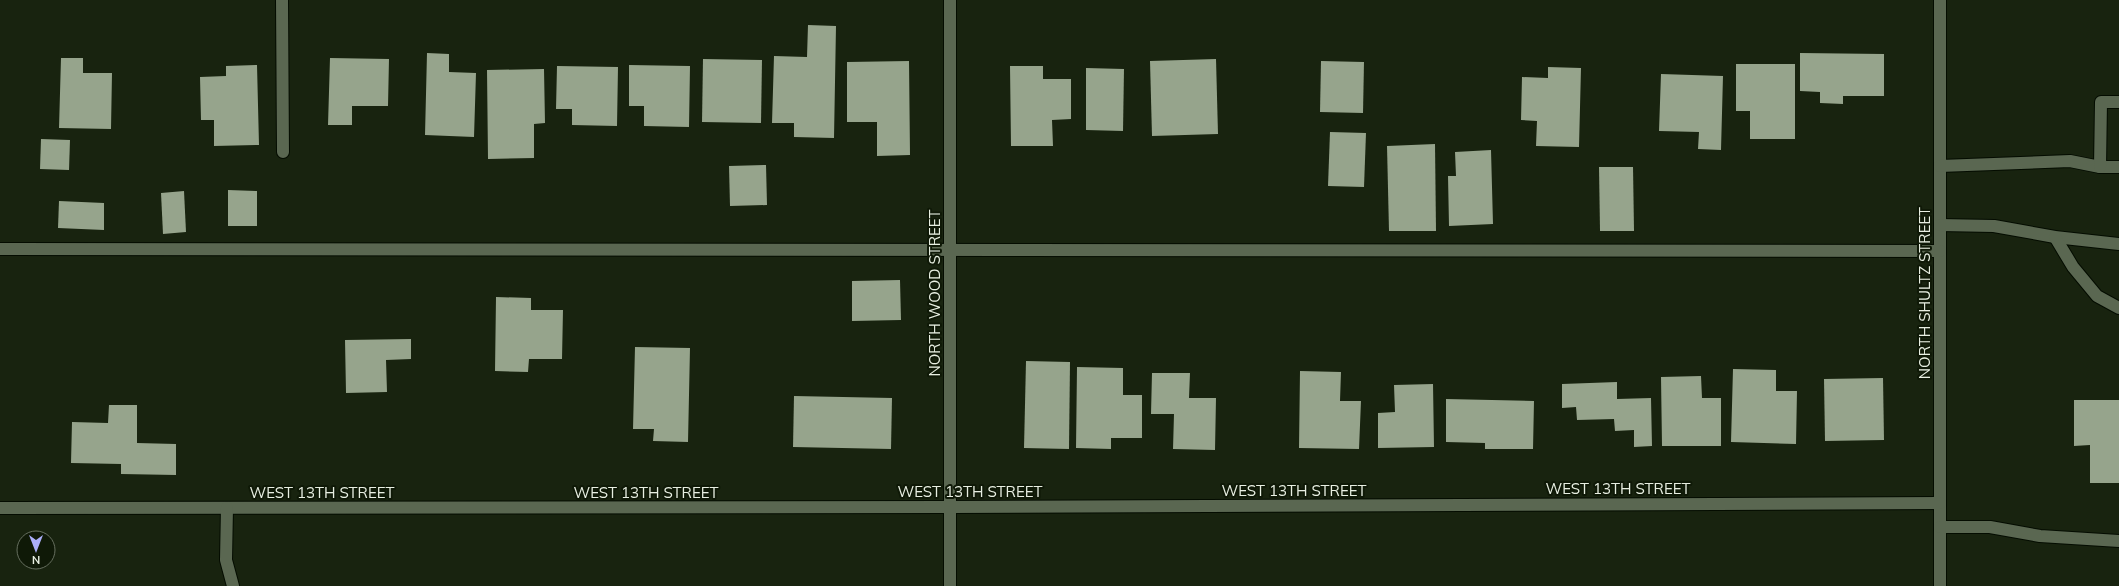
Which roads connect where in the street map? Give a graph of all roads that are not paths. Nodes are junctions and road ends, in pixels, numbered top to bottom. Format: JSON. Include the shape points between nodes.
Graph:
{"nodes":[{"id":1,"x":282,"y":0,"type":"edge"},
{"id":2,"x":950,"y":0,"type":"edge"},
{"id":3,"x":1940,"y":0,"type":"edge"},
{"id":4,"x":2119,"y":102,"type":"edge"},
{"id":5,"x":283,"y":152,"type":"dead end"},
{"id":6,"x":1940,"y":166,"type":"junction"},
{"id":7,"x":2100,"y":167,"type":"junction"},
{"id":8,"x":2119,"y":167,"type":"edge"},
{"id":9,"x":1940,"y":225,"type":"junction"},
{"id":10,"x":2055,"y":238,"type":"junction"},
{"id":11,"x":2119,"y":244,"type":"edge"},
{"id":12,"x":0,"y":249,"type":"edge"},
{"id":13,"x":950,"y":250,"type":"junction"},
{"id":14,"x":1940,"y":251,"type":"junction"},
{"id":15,"x":2119,"y":308,"type":"edge"},
{"id":16,"x":1940,"y":503,"type":"junction"},
{"id":17,"x":950,"y":507,"type":"junction"},
{"id":18,"x":0,"y":508,"type":"edge"},
{"id":19,"x":227,"y":508,"type":"junction"},
{"id":20,"x":1940,"y":527,"type":"junction"},
{"id":21,"x":2119,"y":541,"type":"edge"},
{"id":22,"x":233,"y":586,"type":"edge"},
{"id":23,"x":950,"y":586,"type":"edge"},
{"id":24,"x":1940,"y":586,"type":"edge"}],
"edges":[{"from":1,"to":5,"type":"street"},
{"from":2,"to":13,"type":"street","name":"NORTH WOOD STREET"},
{"from":3,"to":6,"type":"street","name":"NORTH SHULTZ STREET"},
{"from":4,"to":7,"type":"street","via":[[2101,102]]},
{"from":6,"to":7,"type":"street","via":[[2070,161]]},
{"from":6,"to":9,"type":"street","name":"NORTH SHULTZ STREET"},
{"from":7,"to":8,"type":"street"},
{"from":9,"to":10,"type":"street","via":[[1994,226]]},
{"from":9,"to":14,"type":"street","name":"NORTH SHULTZ STREET"},
{"from":10,"to":11,"type":"street"},
{"from":10,"to":15,"type":"street","via":[[2073,267],[2097,296]]},
{"from":12,"to":13,"type":"street"},
{"from":13,"to":14,"type":"street"},
{"from":13,"to":17,"type":"street","name":"NORTH WOOD STREET"},
{"from":14,"to":16,"type":"street","name":"NORTH SHULTZ STREET"},
{"from":16,"to":17,"type":"street","name":"WEST 13TH STREET"},
{"from":16,"to":20,"type":"street","name":"NORTH SHULTZ STREET"},
{"from":17,"to":19,"type":"street","name":"WEST 13TH STREET"},
{"from":17,"to":23,"type":"street","name":"NORTH WOOD STREET"},
{"from":18,"to":19,"type":"street","name":"WEST 13TH STREET"},
{"from":19,"to":22,"type":"street","via":[[226,560]]},
{"from":20,"to":21,"type":"street","via":[[1990,528],[2040,536]]},
{"from":20,"to":24,"type":"street","name":"NORTH SHULTZ STREET"}]}
